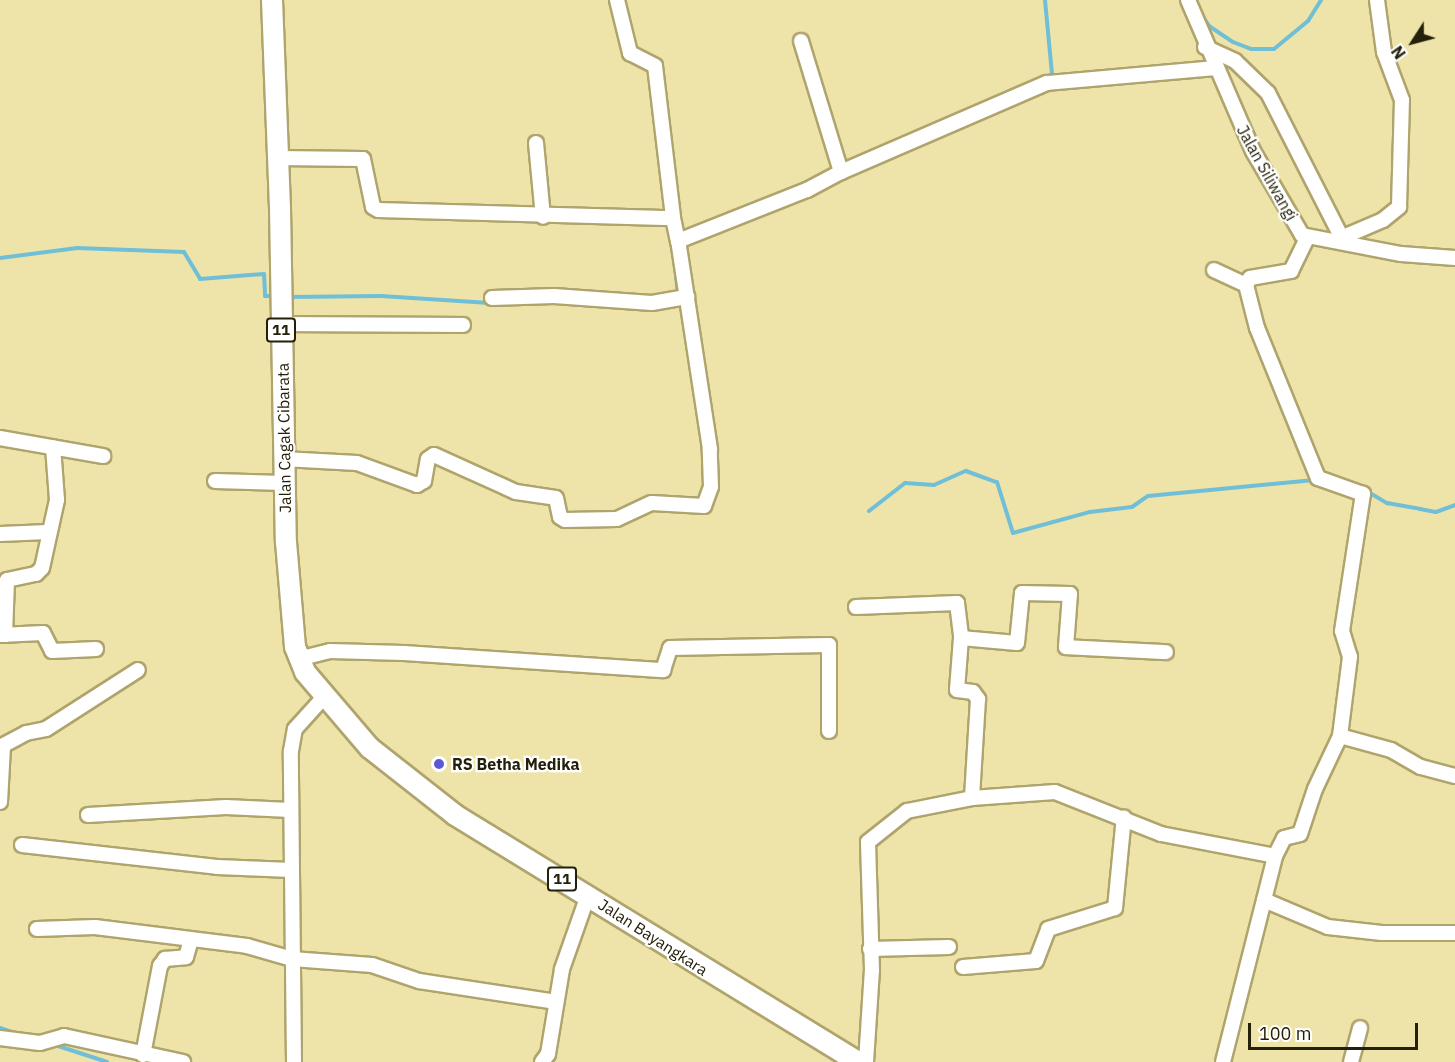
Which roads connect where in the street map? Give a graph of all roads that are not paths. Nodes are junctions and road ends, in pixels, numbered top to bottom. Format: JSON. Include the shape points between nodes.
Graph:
{"nodes":[{"id":1,"x":272,"y":0,"type":"edge"},
{"id":2,"x":617,"y":0,"type":"edge"},
{"id":3,"x":1188,"y":0,"type":"edge"},
{"id":4,"x":1377,"y":0,"type":"edge"},
{"id":5,"x":801,"y":41,"type":"dead end"},
{"id":6,"x":1205,"y":47,"type":"junction"},
{"id":7,"x":1215,"y":68,"type":"junction"},
{"id":8,"x":536,"y":143,"type":"dead end"},
{"id":9,"x":277,"y":158,"type":"junction"},
{"id":10,"x":841,"y":172,"type":"junction"},
{"id":11,"x":543,"y":217,"type":"junction"},
{"id":12,"x":673,"y":218,"type":"junction"},
{"id":13,"x":1306,"y":238,"type":"junction"},
{"id":14,"x":1337,"y":239,"type":"junction"},
{"id":15,"x":678,"y":241,"type":"junction"},
{"id":16,"x":1455,"y":258,"type":"edge"},
{"id":17,"x":1214,"y":270,"type":"dead end"},
{"id":18,"x":1246,"y":285,"type":"junction"},
{"id":19,"x":687,"y":297,"type":"junction"},
{"id":20,"x":492,"y":298,"type":"dead end"},
{"id":21,"x":281,"y":324,"type":"junction"},
{"id":22,"x":463,"y":325,"type":"dead end"},
{"id":23,"x":0,"y":438,"type":"edge"},
{"id":24,"x":52,"y":447,"type":"junction"},
{"id":25,"x":103,"y":456,"type":"dead end"},
{"id":26,"x":283,"y":459,"type":"junction"},
{"id":27,"x":215,"y":481,"type":"dead end"},
{"id":28,"x":284,"y":483,"type":"junction"},
{"id":29,"x":48,"y":532,"type":"junction"},
{"id":30,"x":0,"y":534,"type":"edge"},
{"id":31,"x":856,"y":607,"type":"dead end"},
{"id":32,"x":2,"y":635,"type":"edge"},
{"id":33,"x":961,"y":638,"type":"junction"},
{"id":34,"x":96,"y":649,"type":"dead end"},
{"id":35,"x":1166,"y":652,"type":"dead end"},
{"id":36,"x":298,"y":659,"type":"junction"},
{"id":37,"x":138,"y":670,"type":"dead end"},
{"id":38,"x":323,"y":698,"type":"junction"},
{"id":39,"x":829,"y":731,"type":"dead end"},
{"id":40,"x":1340,"y":736,"type":"junction"},
{"id":41,"x":1,"y":747,"type":"edge"},
{"id":42,"x":1455,"y":776,"type":"edge"},
{"id":43,"x":972,"y":798,"type":"junction"},
{"id":44,"x":0,"y":802,"type":"edge"},
{"id":45,"x":290,"y":810,"type":"junction"},
{"id":46,"x":88,"y":815,"type":"dead end"},
{"id":47,"x":1124,"y":817,"type":"junction"},
{"id":48,"x":22,"y":845,"type":"dead end"},
{"id":49,"x":1275,"y":856,"type":"junction"},
{"id":50,"x":291,"y":870,"type":"junction"},
{"id":51,"x":588,"y":895,"type":"junction"},
{"id":52,"x":1264,"y":900,"type":"junction"},
{"id":53,"x":37,"y":929,"type":"dead end"},
{"id":54,"x":1455,"y":933,"type":"edge"},
{"id":55,"x":191,"y":940,"type":"junction"},
{"id":56,"x":949,"y":947,"type":"dead end"},
{"id":57,"x":870,"y":949,"type":"junction"},
{"id":58,"x":292,"y":959,"type":"junction"},
{"id":59,"x":963,"y":968,"type":"dead end"},
{"id":60,"x":556,"y":1002,"type":"junction"},
{"id":61,"x":1360,"y":1028,"type":"dead end"},
{"id":62,"x":0,"y":1038,"type":"edge"},
{"id":63,"x":143,"y":1054,"type":"junction"},
{"id":64,"x":183,"y":1062,"type":"edge"},
{"id":65,"x":294,"y":1062,"type":"edge"},
{"id":66,"x":542,"y":1062,"type":"edge"},
{"id":67,"x":858,"y":1062,"type":"edge"},
{"id":68,"x":866,"y":1062,"type":"edge"},
{"id":69,"x":1223,"y":1062,"type":"edge"},
{"id":70,"x":1351,"y":1062,"type":"edge"}],
"edges":[{"from":1,"to":9,"type":"highway","name":"Jalan Cagak Cibarata","number":"11"},
{"from":2,"to":12,"type":"street","via":[[630,53],[655,66]]},
{"from":3,"to":6,"type":"street","name":"Jalan Siliwangi"},
{"from":4,"to":14,"type":"street","via":[[1384,52],[1402,100],[1399,207],[1394,215]]},
{"from":5,"to":10,"type":"street"},
{"from":6,"to":7,"type":"street","name":"Jalan Siliwangi"},
{"from":6,"to":14,"type":"street","via":[[1235,61],[1268,93]]},
{"from":7,"to":10,"type":"street","via":[[1047,83]]},
{"from":7,"to":13,"type":"street","name":"Jalan Siliwangi","via":[[1253,151]]},
{"from":8,"to":11,"type":"street"},
{"from":9,"to":11,"type":"street","via":[[363,159],[376,210]]},
{"from":9,"to":21,"type":"highway","name":"Jalan Cagak Cibarata","number":"11"},
{"from":10,"to":15,"type":"street","via":[[807,190]]},
{"from":11,"to":12,"type":"street"},
{"from":12,"to":15,"type":"street"},
{"from":13,"to":14,"type":"street","name":"Jalan Siliwangi"},
{"from":13,"to":18,"type":"street","via":[[1291,271],[1250,278]]},
{"from":14,"to":16,"type":"street","name":"Jalan Siliwangi","via":[[1401,254]]},
{"from":15,"to":19,"type":"street"},
{"from":17,"to":18,"type":"street"},
{"from":18,"to":40,"type":"street","via":[[1257,328],[1318,478],[1360,491],[1363,496],[1342,631],[1350,657]]},
{"from":19,"to":20,"type":"street","via":[[652,303],[554,296]]},
{"from":19,"to":26,"type":"street","via":[[710,449],[711,487],[704,506],[652,502],[616,519],[565,520],[560,516],[556,498],[516,492],[434,455],[428,459],[424,481],[417,485],[357,463]]},
{"from":21,"to":22,"type":"street"},
{"from":21,"to":26,"type":"highway","name":"Jalan Cagak Cibarata","number":"11"},
{"from":23,"to":24,"type":"street"},
{"from":24,"to":25,"type":"street"},
{"from":24,"to":29,"type":"street","via":[[57,500]]},
{"from":26,"to":28,"type":"highway","name":"Jalan Cagak Cibarata","number":"11"},
{"from":27,"to":28,"type":"street"},
{"from":28,"to":36,"type":"highway","name":"Jalan Cagak Cibarata","number":"11","via":[[290,604]]},
{"from":29,"to":30,"type":"street"},
{"from":29,"to":32,"type":"street","via":[[41,570],[7,580]]},
{"from":31,"to":33,"type":"street","via":[[953,601],[957,604]]},
{"from":32,"to":34,"type":"street","via":[[43,633],[52,651]]},
{"from":33,"to":35,"type":"street","via":[[1017,643],[1022,593],[1070,594],[1066,647]]},
{"from":33,"to":43,"type":"street","via":[[957,690],[973,693],[978,699]]},
{"from":36,"to":38,"type":"highway","name":"Jalan Bayangkara","number":"11"},
{"from":36,"to":39,"type":"street","via":[[330,651],[404,653],[663,670],[670,648],[829,645]]},
{"from":37,"to":41,"type":"street","via":[[46,729]]},
{"from":38,"to":45,"type":"street","via":[[293,734]]},
{"from":38,"to":51,"type":"highway","name":"Jalan Bayangkara","number":"11","via":[[370,748],[414,785],[472,826]]},
{"from":40,"to":42,"type":"street","via":[[1391,750],[1421,767]]},
{"from":40,"to":49,"type":"street","via":[[1315,789],[1300,834],[1284,838]]},
{"from":41,"to":44,"type":"street"},
{"from":43,"to":47,"type":"street","via":[[1055,792]]},
{"from":43,"to":57,"type":"street","via":[[907,811],[870,838]]},
{"from":45,"to":46,"type":"street","via":[[226,807]]},
{"from":45,"to":50,"type":"street"},
{"from":47,"to":49,"type":"street","via":[[1161,834]]},
{"from":47,"to":59,"type":"street","via":[[1115,908],[1048,928],[1036,961]]},
{"from":48,"to":50,"type":"street","via":[[217,867]]},
{"from":49,"to":52,"type":"street"},
{"from":50,"to":58,"type":"street"},
{"from":51,"to":60,"type":"street","via":[[562,969]]},
{"from":51,"to":67,"type":"highway","name":"Jalan Bayangkara","number":"11"},
{"from":52,"to":54,"type":"street","via":[[1329,927],[1382,933]]},
{"from":52,"to":69,"type":"street"},
{"from":53,"to":55,"type":"street","via":[[95,927]]},
{"from":55,"to":58,"type":"street","via":[[247,946]]},
{"from":55,"to":63,"type":"street","via":[[186,957],[165,959],[160,966]]},
{"from":56,"to":57,"type":"street"},
{"from":57,"to":68,"type":"street"},
{"from":58,"to":60,"type":"street","via":[[372,965],[419,981]]},
{"from":58,"to":65,"type":"street"},
{"from":60,"to":66,"type":"street","via":[[548,1054]]},
{"from":61,"to":70,"type":"street"},
{"from":62,"to":63,"type":"street","via":[[40,1043],[64,1036]]},
{"from":63,"to":64,"type":"street"}]}
